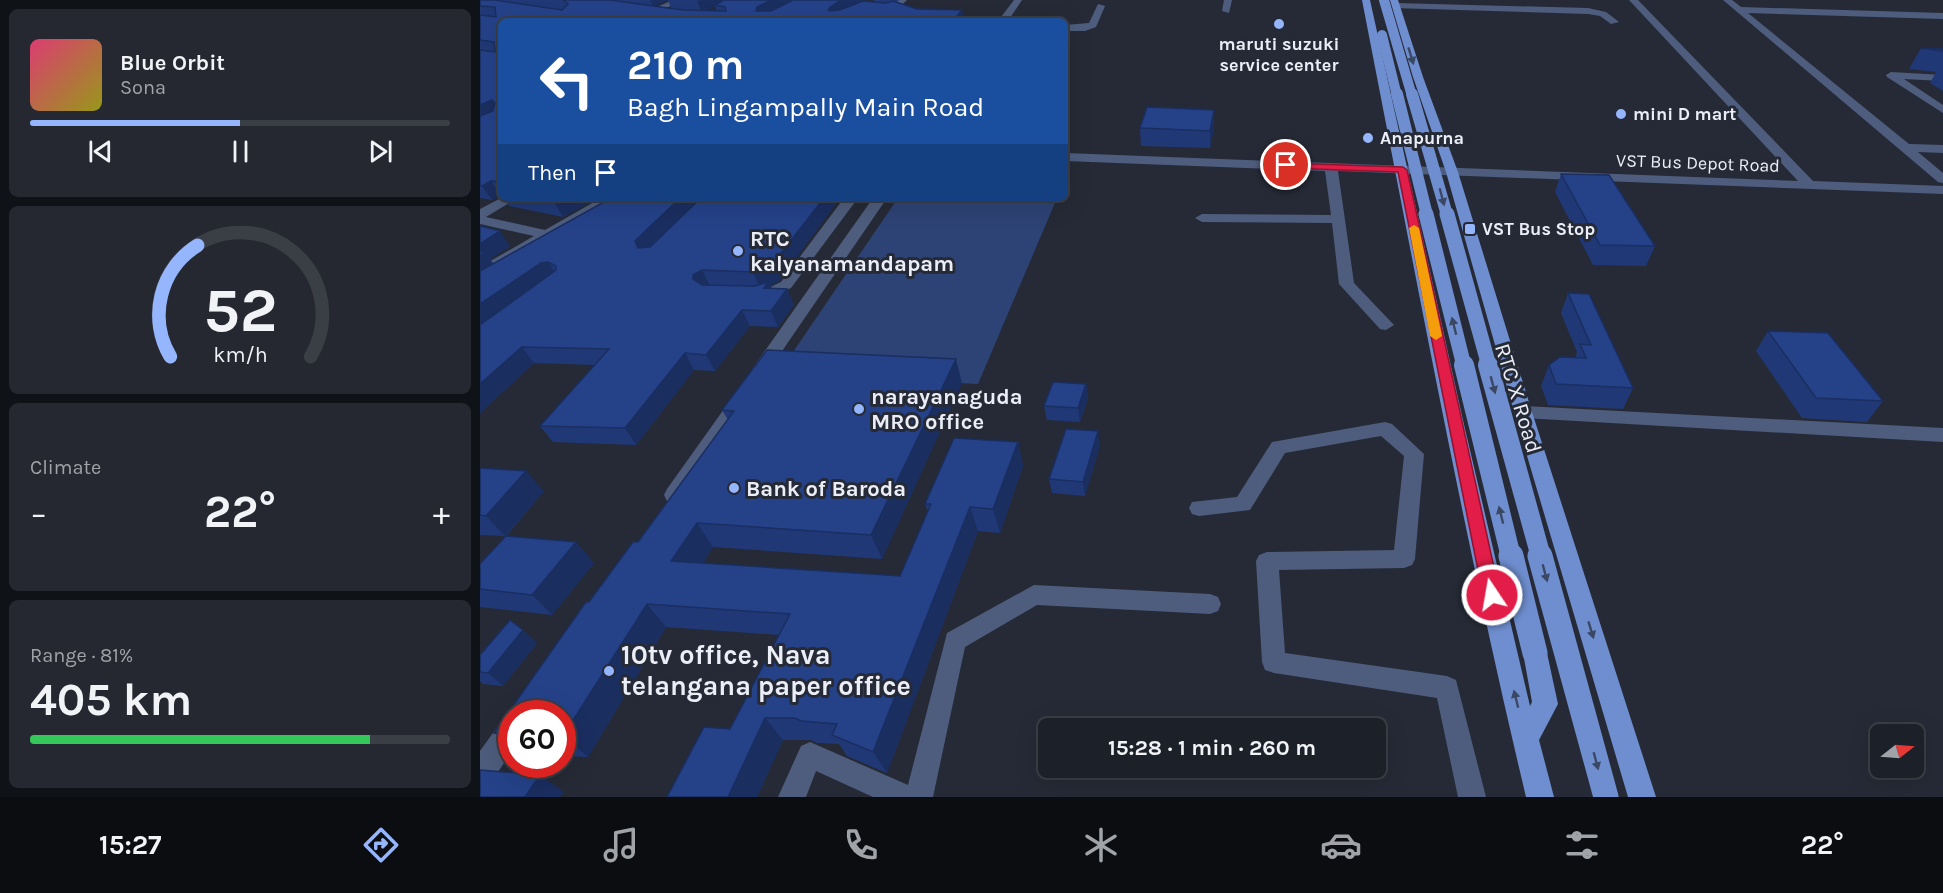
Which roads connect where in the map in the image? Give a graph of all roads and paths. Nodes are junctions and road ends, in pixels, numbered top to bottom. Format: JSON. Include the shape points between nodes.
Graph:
{"nodes":[{"id":1,"x":680,"y":0,"type":"edge"},
{"id":2,"x":903,"y":0,"type":"edge"},
{"id":3,"x":1018,"y":0,"type":"edge"},
{"id":4,"x":1228,"y":0,"type":"edge"},
{"id":5,"x":1366,"y":0,"type":"edge"},
{"id":6,"x":1372,"y":0,"type":"edge"},
{"id":7,"x":1633,"y":0,"type":"edge"},
{"id":8,"x":1726,"y":0,"type":"edge"},
{"id":9,"x":1391,"y":2,"type":"edge"},
{"id":10,"x":1430,"y":3,"type":"edge"},
{"id":11,"x":665,"y":4,"type":"edge"},
{"id":12,"x":1101,"y":6,"type":"dead end"},
{"id":13,"x":633,"y":9,"type":"edge"},
{"id":14,"x":882,"y":9,"type":"edge"},
{"id":15,"x":892,"y":10,"type":"junction"},
{"id":16,"x":1738,"y":10,"type":"junction"},
{"id":17,"x":1226,"y":11,"type":"dead end"},
{"id":18,"x":651,"y":13,"type":"junction"},
{"id":19,"x":672,"y":15,"type":"edge"},
{"id":20,"x":1943,"y":16,"type":"edge"},
{"id":21,"x":637,"y":18,"type":"edge"},
{"id":22,"x":883,"y":18,"type":"edge"},
{"id":23,"x":1005,"y":18,"type":"edge"},
{"id":24,"x":1614,"y":22,"type":"dead end"},
{"id":25,"x":1068,"y":28,"type":"edge"},
{"id":26,"x":1943,"y":78,"type":"edge"},
{"id":27,"x":1943,"y":110,"type":"edge"},
{"id":28,"x":1906,"y":148,"type":"junction"},
{"id":29,"x":1943,"y":149,"type":"edge"},
{"id":30,"x":1068,"y":157,"type":"edge"},
{"id":31,"x":1331,"y":167,"type":"junction"},
{"id":32,"x":1403,"y":170,"type":"junction"},
{"id":33,"x":1452,"y":172,"type":"junction"},
{"id":34,"x":1943,"y":179,"type":"edge"},
{"id":35,"x":1809,"y":185,"type":"junction"},
{"id":36,"x":1943,"y":190,"type":"edge"},
{"id":37,"x":505,"y":201,"type":"edge"},
{"id":38,"x":605,"y":201,"type":"edge"},
{"id":39,"x":849,"y":201,"type":"edge"},
{"id":40,"x":878,"y":201,"type":"edge"},
{"id":41,"x":625,"y":204,"type":"edge"},
{"id":42,"x":480,"y":215,"type":"edge"},
{"id":43,"x":1202,"y":218,"type":"dead end"},
{"id":44,"x":1338,"y":219,"type":"junction"},
{"id":45,"x":480,"y":220,"type":"edge"},
{"id":46,"x":480,"y":231,"type":"edge"},
{"id":47,"x":544,"y":234,"type":"junction"},
{"id":48,"x":530,"y":243,"type":"junction"},
{"id":49,"x":480,"y":273,"type":"edge"},
{"id":50,"x":480,"y":286,"type":"edge"},
{"id":51,"x":742,"y":294,"type":"edge"},
{"id":52,"x":1386,"y":325,"type":"dead end"},
{"id":53,"x":1523,"y":412,"type":"junction"},
{"id":54,"x":1943,"y":435,"type":"edge"},
{"id":55,"x":1199,"y":508,"type":"dead end"},
{"id":56,"x":663,"y":510,"type":"edge"},
{"id":57,"x":1210,"y":604,"type":"dead end"},
{"id":58,"x":1525,"y":739,"type":"junction"},
{"id":59,"x":498,"y":748,"type":"edge"},
{"id":60,"x":480,"y":774,"type":"edge"},
{"id":61,"x":792,"y":797,"type":"edge"},
{"id":62,"x":904,"y":797,"type":"edge"},
{"id":63,"x":919,"y":797,"type":"edge"},
{"id":64,"x":1473,"y":797,"type":"edge"},
{"id":65,"x":1540,"y":797,"type":"edge"},
{"id":66,"x":1606,"y":797,"type":"edge"},
{"id":67,"x":1642,"y":797,"type":"edge"}],
"edges":[{"from":1,"to":11,"type":"street"},
{"from":2,"to":15,"type":"street"},
{"from":3,"to":23,"type":"street"},
{"from":4,"to":17,"type":"street"},
{"from":5,"to":32,"type":"main road"},
{"from":58,"to":6,"type":"main road","one_way":true,"bridge":true,"via":[[1545,704],[1535,653]]},
{"from":7,"to":35,"type":"street"},
{"from":8,"to":16,"type":"street"},
{"from":9,"to":10,"type":"street"},
{"from":9,"to":33,"type":"main road","name":"RTC X Road","one_way":true},
{"from":9,"to":66,"type":"main road","one_way":true,"bridge":true},
{"from":10,"to":24,"type":"street","via":[[1588,11],[1603,14]]},
{"from":11,"to":18,"type":"street"},
{"from":12,"to":25,"type":"street","via":[[1090,27]]},
{"from":13,"to":18,"type":"street"},
{"from":14,"to":15,"type":"street"},
{"from":15,"to":22,"type":"street"},
{"from":16,"to":20,"type":"street"},
{"from":16,"to":28,"type":"street"},
{"from":18,"to":19,"type":"street"},
{"from":18,"to":21,"type":"street"},
{"from":26,"to":27,"type":"street","via":[[1891,75]]},
{"from":28,"to":29,"type":"street"},
{"from":28,"to":34,"type":"street"},
{"from":30,"to":31,"type":"street","name":"VST Bus Depot Road"},
{"from":31,"to":32,"type":"street","name":"VST Bus Depot Road"},
{"from":31,"to":44,"type":"street"},
{"from":32,"to":33,"type":"street","name":"VST Bus Depot Road"},
{"from":58,"to":32,"type":"main road","one_way":true},
{"from":33,"to":35,"type":"street","name":"VST Bus Depot Road"},
{"from":33,"to":53,"type":"main road","name":"RTC X Road"},
{"from":35,"to":36,"type":"street","name":"VST Bus Depot Road"},
{"from":37,"to":42,"type":"street"},
{"from":38,"to":47,"type":"street"},
{"from":39,"to":51,"type":"street","via":[[786,285],[767,294]]},
{"from":40,"to":56,"type":"street"},
{"from":41,"to":50,"type":"street"},
{"from":43,"to":44,"type":"street"},
{"from":44,"to":52,"type":"street","via":[[1347,284]]},
{"from":45,"to":47,"type":"street"},
{"from":46,"to":48,"type":"street"},
{"from":47,"to":48,"type":"street"},
{"from":48,"to":49,"type":"street"},
{"from":53,"to":54,"type":"street"},
{"from":53,"to":67,"type":"main road","name":"RTC X Road","one_way":true},
{"from":55,"to":64,"type":"street","via":[[1243,504],[1279,447],[1385,429],[1414,454],[1404,559],[1267,561],[1274,662],[1447,688]]},
{"from":57,"to":63,"type":"street","via":[[1034,595],[955,641]]},
{"from":58,"to":65,"type":"main road"},
{"from":59,"to":60,"type":"street"},
{"from":61,"to":62,"type":"street","via":[[810,755]]}]}
